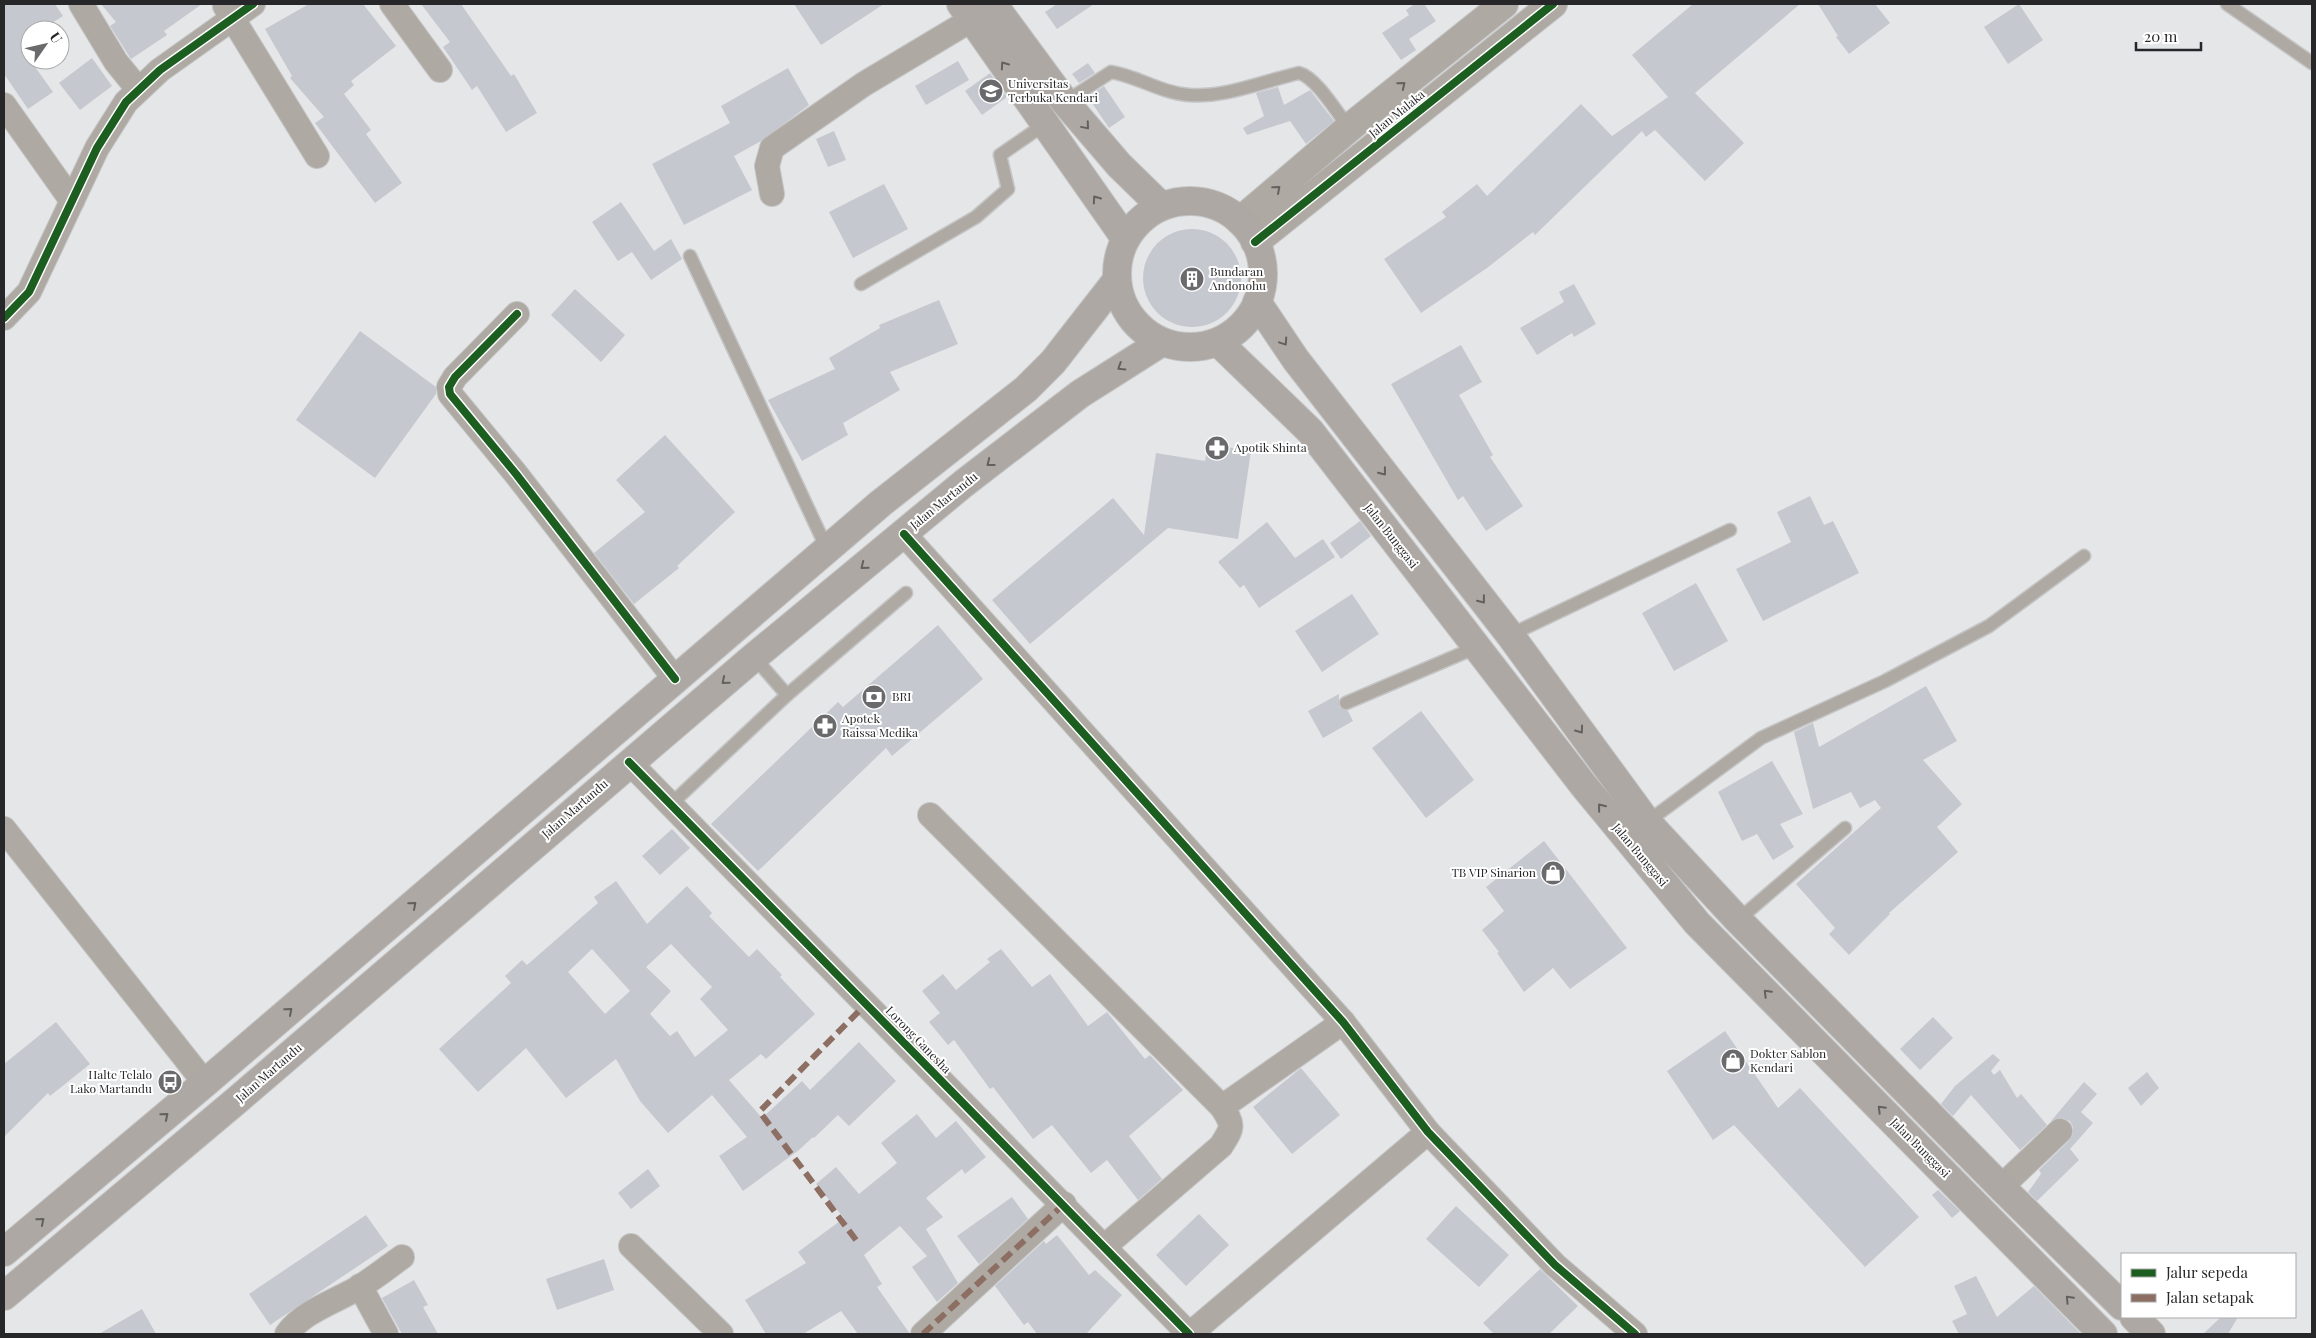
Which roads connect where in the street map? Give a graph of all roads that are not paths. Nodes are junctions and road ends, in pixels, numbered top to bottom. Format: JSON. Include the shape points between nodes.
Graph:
{"nodes":[{"id":1,"x":81,"y":4,"type":"edge"},
{"id":2,"x":253,"y":4,"type":"edge"},
{"id":3,"x":392,"y":4,"type":"edge"},
{"id":4,"x":993,"y":4,"type":"edge"},
{"id":5,"x":1504,"y":4,"type":"edge"},
{"id":6,"x":1553,"y":4,"type":"edge"},
{"id":7,"x":2226,"y":4,"type":"edge"},
{"id":8,"x":228,"y":11,"type":"edge"},
{"id":9,"x":966,"y":12,"type":"edge"},
{"id":10,"x":2312,"y":63,"type":"edge"},
{"id":11,"x":440,"y":70,"type":"dead end"},
{"id":12,"x":138,"y":89,"type":"junction"},
{"id":13,"x":1065,"y":102,"type":"junction"},
{"id":14,"x":4,"y":105,"type":"edge"},
{"id":15,"x":1045,"y":124,"type":"junction"},
{"id":16,"x":1349,"y":128,"type":"junction"},
{"id":17,"x":317,"y":156,"type":"dead end"},
{"id":18,"x":772,"y":194,"type":"dead end"},
{"id":19,"x":72,"y":201,"type":"junction"},
{"id":20,"x":1161,"y":206,"type":"junction"},
{"id":21,"x":1248,"y":231,"type":"junction"},
{"id":22,"x":1125,"y":238,"type":"junction"},
{"id":23,"x":690,"y":256,"type":"dead end"},
{"id":24,"x":1117,"y":280,"type":"junction"},
{"id":25,"x":861,"y":284,"type":"dead end"},
{"id":26,"x":1257,"y":302,"type":"junction"},
{"id":27,"x":516,"y":314,"type":"dead end"},
{"id":28,"x":4,"y":318,"type":"edge"},
{"id":29,"x":1162,"y":342,"type":"junction"},
{"id":30,"x":1218,"y":342,"type":"junction"},
{"id":31,"x":1730,"y":530,"type":"dead end"},
{"id":32,"x":904,"y":534,"type":"junction"},
{"id":33,"x":827,"y":549,"type":"junction"},
{"id":34,"x":2084,"y":556,"type":"dead end"},
{"id":35,"x":906,"y":593,"type":"dead end"},
{"id":36,"x":1510,"y":635,"type":"junction"},
{"id":37,"x":1477,"y":647,"type":"junction"},
{"id":38,"x":754,"y":657,"type":"junction"},
{"id":39,"x":675,"y":679,"type":"junction"},
{"id":40,"x":786,"y":695,"type":"junction"},
{"id":41,"x":1346,"y":703,"type":"dead end"},
{"id":42,"x":629,"y":762,"type":"junction"},
{"id":43,"x":669,"y":806,"type":"junction"},
{"id":44,"x":930,"y":815,"type":"dead end"},
{"id":45,"x":1647,"y":822,"type":"junction"},
{"id":46,"x":1845,"y":828,"type":"dead end"},
{"id":47,"x":4,"y":829,"type":"edge"},
{"id":48,"x":1738,"y":920,"type":"junction"},
{"id":49,"x":373,"y":940,"type":"junction"},
{"id":50,"x":395,"y":964,"type":"junction"},
{"id":51,"x":1812,"y":995,"type":"junction"},
{"id":52,"x":1789,"y":1016,"type":"junction"},
{"id":53,"x":1343,"y":1022,"type":"junction"},
{"id":54,"x":205,"y":1083,"type":"junction"},
{"id":55,"x":1222,"y":1107,"type":"junction"},
{"id":56,"x":2060,"y":1131,"type":"dead end"},
{"id":57,"x":1428,"y":1132,"type":"junction"},
{"id":58,"x":2001,"y":1187,"type":"junction"},
{"id":59,"x":1064,"y":1204,"type":"junction"},
{"id":60,"x":630,"y":1246,"type":"dead end"},
{"id":61,"x":1105,"y":1246,"type":"junction"},
{"id":62,"x":4,"y":1252,"type":"edge"},
{"id":63,"x":402,"y":1257,"type":"dead end"},
{"id":64,"x":360,"y":1286,"type":"junction"},
{"id":65,"x":4,"y":1296,"type":"edge"},
{"id":66,"x":2121,"y":1305,"type":"edge"},
{"id":67,"x":2135,"y":1318,"type":"edge"},
{"id":68,"x":288,"y":1334,"type":"edge"},
{"id":69,"x":386,"y":1334,"type":"edge"},
{"id":70,"x":721,"y":1334,"type":"edge"},
{"id":71,"x":923,"y":1334,"type":"edge"},
{"id":72,"x":1190,"y":1334,"type":"edge"},
{"id":73,"x":1635,"y":1334,"type":"edge"},
{"id":74,"x":2103,"y":1334,"type":"edge"},
{"id":75,"x":2151,"y":1334,"type":"edge"}],
"edges":[{"from":1,"to":12,"type":"street","via":[[116,62]]},
{"from":2,"to":8,"type":"street"},
{"from":3,"to":11,"type":"street"},
{"from":4,"to":13,"type":"highway"},
{"from":16,"to":5,"type":"street","name":"Jalan Malaka","one_way":true},
{"from":6,"to":21,"type":"street","name":"Jalan Malaka"},
{"from":7,"to":10,"type":"lane"},
{"from":8,"to":12,"type":"street"},
{"from":8,"to":17,"type":"street"},
{"from":15,"to":9,"type":"highway","one_way":true},
{"from":9,"to":18,"type":"street","via":[[772,148],[767,166]]},
{"from":12,"to":19,"type":"street","via":[[126,102],[98,148]]},
{"from":13,"to":16,"type":"lane","via":[[1110,72],[1188,95],[1215,94],[1299,73],[1315,83]]},
{"from":13,"to":20,"type":"highway","one_way":true,"via":[[1119,165]]},
{"from":14,"to":19,"type":"street"},
{"from":22,"to":15,"type":"highway","one_way":true},
{"from":15,"to":25,"type":"lane","via":[[1000,155],[1008,189],[976,217]]},
{"from":21,"to":16,"type":"street","name":"Jalan Malaka","one_way":true},
{"from":19,"to":28,"type":"street","via":[[29,292]]},
{"from":20,"to":21,"type":"highway","via":[[1203,201],[1223,208]]},
{"from":20,"to":22,"type":"highway","via":[[1135,224]]},
{"from":21,"to":26,"type":"highway","via":[[1263,272]]},
{"from":22,"to":24,"type":"highway","via":[[1118,258]]},
{"from":23,"to":33,"type":"lane"},
{"from":24,"to":29,"type":"highway","via":[[1124,306],[1140,328]]},
{"from":24,"to":33,"type":"highway","via":[[1059,355],[1026,389]]},
{"from":26,"to":30,"type":"highway","via":[[1242,326]]},
{"from":26,"to":36,"type":"highway","one_way":true,"via":[[1296,360]]},
{"from":27,"to":39,"type":"street","via":[[455,377],[449,387],[450,394]]},
{"from":29,"to":30,"type":"highway","via":[[1200,347]]},
{"from":29,"to":32,"type":"highway","name":"Jalan Martandu","one_way":true,"via":[[1080,394]]},
{"from":30,"to":37,"type":"highway","name":"Jalan Bunggasi","via":[[1310,431]]},
{"from":31,"to":36,"type":"lane"},
{"from":32,"to":38,"type":"highway","name":"Jalan Martandu","one_way":true},
{"from":32,"to":53,"type":"street"},
{"from":33,"to":39,"type":"highway"},
{"from":34,"to":45,"type":"lane","via":[[1989,626],[1885,681],[1761,738]]},
{"from":35,"to":40,"type":"lane"},
{"from":36,"to":45,"type":"highway","one_way":true},
{"from":37,"to":41,"type":"lane"},
{"from":52,"to":37,"type":"highway","name":"Jalan Bunggasi","one_way":true,"via":[[1697,923]]},
{"from":38,"to":40,"type":"lane"},
{"from":38,"to":42,"type":"highway","name":"Jalan Martandu","one_way":true},
{"from":49,"to":39,"type":"highway","one_way":true},
{"from":40,"to":43,"type":"lane"},
{"from":42,"to":43,"type":"street","name":"Lorong Ganesha"},
{"from":42,"to":50,"type":"highway","name":"Jalan Martandu"},
{"from":43,"to":59,"type":"street","name":"Lorong Ganesha"},
{"from":44,"to":55,"type":"street"},
{"from":45,"to":48,"type":"highway"},
{"from":46,"to":48,"type":"lane"},
{"from":47,"to":54,"type":"street"},
{"from":48,"to":51,"type":"highway"},
{"from":49,"to":50,"type":"highway"},
{"from":54,"to":49,"type":"highway","one_way":true},
{"from":50,"to":65,"type":"highway","name":"Jalan Martandu"},
{"from":51,"to":52,"type":"highway"},
{"from":51,"to":58,"type":"highway"},
{"from":74,"to":52,"type":"highway","name":"Jalan Bunggasi","one_way":true},
{"from":53,"to":55,"type":"street"},
{"from":53,"to":57,"type":"street"},
{"from":62,"to":54,"type":"highway","one_way":true},
{"from":55,"to":61,"type":"street","via":[[1231,1121],[1231,1130],[1221,1146]]},
{"from":56,"to":58,"type":"street"},
{"from":57,"to":72,"type":"street"},
{"from":57,"to":73,"type":"street","via":[[1555,1265]]},
{"from":58,"to":66,"type":"highway"},
{"from":59,"to":61,"type":"street","name":"Lorong Ganesha"},
{"from":59,"to":71,"type":"street"},
{"from":60,"to":70,"type":"street"},
{"from":61,"to":72,"type":"street","name":"Lorong Ganesha"},
{"from":63,"to":64,"type":"street"},
{"from":64,"to":68,"type":"street","via":[[311,1314]]},
{"from":64,"to":69,"type":"street"},
{"from":67,"to":75,"type":"highway"}]}
